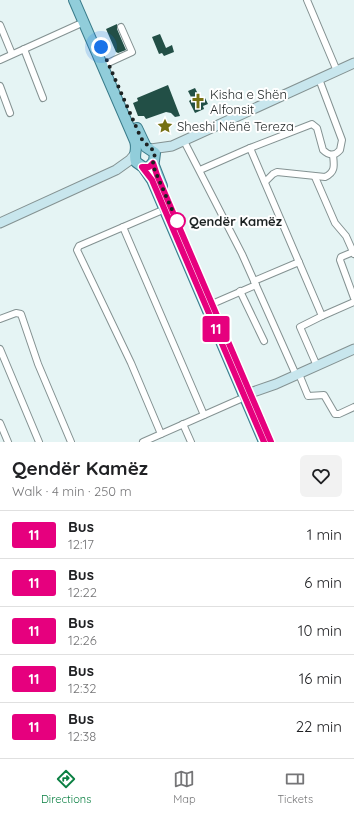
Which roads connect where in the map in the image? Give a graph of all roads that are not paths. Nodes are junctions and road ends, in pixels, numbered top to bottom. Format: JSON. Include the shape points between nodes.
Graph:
{"nodes":[{"id":1,"x":74,"y":0,"type":"edge"},
{"id":2,"x":81,"y":0,"type":"edge"},
{"id":3,"x":307,"y":0,"type":"edge"},
{"id":4,"x":87,"y":21,"type":"junction"},
{"id":5,"x":0,"y":25,"type":"edge"},
{"id":6,"x":122,"y":27,"type":"dead end"},
{"id":7,"x":24,"y":49,"type":"junction"},
{"id":8,"x":12,"y":54,"type":"junction"},
{"id":9,"x":0,"y":60,"type":"edge"},
{"id":10,"x":108,"y":63,"type":"junction"},
{"id":11,"x":354,"y":63,"type":"edge"},
{"id":12,"x":337,"y":71,"type":"junction"},
{"id":13,"x":318,"y":79,"type":"junction"},
{"id":14,"x":0,"y":86,"type":"edge"},
{"id":15,"x":43,"y":98,"type":"dead end"},
{"id":16,"x":10,"y":113,"type":"dead end"},
{"id":17,"x":184,"y":141,"type":"junction"},
{"id":18,"x":172,"y":146,"type":"junction"},
{"id":19,"x":250,"y":148,"type":"junction"},
{"id":20,"x":142,"y":150,"type":"junction"},
{"id":21,"x":336,"y":153,"type":"junction"},
{"id":22,"x":154,"y":161,"type":"junction"},
{"id":23,"x":141,"y":167,"type":"junction"},
{"id":24,"x":116,"y":170,"type":"junction"},
{"id":25,"x":200,"y":170,"type":"junction"},
{"id":26,"x":315,"y":177,"type":"junction"},
{"id":27,"x":265,"y":182,"type":"junction"},
{"id":28,"x":164,"y":210,"type":"junction"},
{"id":29,"x":0,"y":223,"type":"edge"},
{"id":30,"x":123,"y":227,"type":"junction"},
{"id":31,"x":351,"y":241,"type":"edge"},
{"id":32,"x":353,"y":253,"type":"edge"},
{"id":33,"x":299,"y":262,"type":"junction"},
{"id":34,"x":255,"y":283,"type":"junction"},
{"id":35,"x":240,"y":291,"type":"junction"},
{"id":36,"x":354,"y":298,"type":"edge"},
{"id":37,"x":354,"y":302,"type":"edge"},
{"id":38,"x":212,"y":304,"type":"junction"},
{"id":39,"x":322,"y":316,"type":"junction"},
{"id":40,"x":0,"y":319,"type":"edge"},
{"id":41,"x":264,"y":341,"type":"dead end"},
{"id":42,"x":0,"y":349,"type":"edge"},
{"id":43,"x":354,"y":349,"type":"edge"},
{"id":44,"x":318,"y":366,"type":"junction"},
{"id":45,"x":297,"y":375,"type":"junction"},
{"id":46,"x":248,"y":395,"type":"junction"},
{"id":47,"x":354,"y":407,"type":"edge"},
{"id":48,"x":204,"y":415,"type":"junction"},
{"id":49,"x":0,"y":423,"type":"edge"},
{"id":50,"x":184,"y":424,"type":"junction"},
{"id":51,"x":161,"y":434,"type":"junction"},
{"id":52,"x":153,"y":440,"type":"edge"},
{"id":53,"x":8,"y":442,"type":"edge"},
{"id":54,"x":39,"y":442,"type":"edge"},
{"id":55,"x":71,"y":442,"type":"edge"},
{"id":56,"x":143,"y":442,"type":"edge"},
{"id":57,"x":192,"y":442,"type":"edge"},
{"id":58,"x":264,"y":442,"type":"edge"},
{"id":59,"x":271,"y":442,"type":"edge"}],
"edges":[{"from":1,"to":4,"type":"main road"},
{"from":2,"to":4,"type":"main road"},
{"from":3,"to":12,"type":"street"},
{"from":4,"to":7,"type":"street"},
{"from":4,"to":10,"type":"main road"},
{"from":4,"to":20,"type":"main road","via":[[135,141]]},
{"from":5,"to":8,"type":"street"},
{"from":6,"to":10,"type":"street","via":[[132,52]]},
{"from":7,"to":8,"type":"street"},
{"from":7,"to":15,"type":"street"},
{"from":8,"to":9,"type":"street"},
{"from":10,"to":20,"type":"main road"},
{"from":11,"to":12,"type":"main road"},
{"from":12,"to":13,"type":"main road"},
{"from":13,"to":17,"type":"main road"},
{"from":13,"to":21,"type":"street","via":[[342,140],[342,147]]},
{"from":14,"to":16,"type":"street"},
{"from":17,"to":18,"type":"main road"},
{"from":17,"to":25,"type":"street"},
{"from":18,"to":20,"type":"main road"},
{"from":18,"to":22,"type":"main road"},
{"from":19,"to":21,"type":"street","via":[[312,124],[317,128],[323,150],[328,154]]},
{"from":19,"to":25,"type":"street"},
{"from":19,"to":27,"type":"street"},
{"from":20,"to":22,"type":"main road","via":[[155,153]]},
{"from":20,"to":23,"type":"main road","via":[[136,162]]},
{"from":20,"to":24,"type":"main road"},
{"from":21,"to":26,"type":"street","via":[[333,172],[325,177]]},
{"from":22,"to":23,"type":"main road","via":[[149,167]]},
{"from":22,"to":38,"type":"main road","via":[[157,175]]},
{"from":23,"to":24,"type":"main road"},
{"from":23,"to":28,"type":"main road","via":[[152,180]]},
{"from":24,"to":29,"type":"main road"},
{"from":25,"to":34,"type":"street"},
{"from":26,"to":27,"type":"street","via":[[277,172]]},
{"from":26,"to":31,"type":"street","via":[[335,223]]},
{"from":27,"to":33,"type":"street"},
{"from":28,"to":30,"type":"street"},
{"from":28,"to":46,"type":"main road"},
{"from":30,"to":48,"type":"street"},
{"from":30,"to":51,"type":"street","via":[[79,246],[77,250],[131,363]]},
{"from":31,"to":32,"type":"street"},
{"from":32,"to":36,"type":"street","via":[[341,257],[340,260]]},
{"from":33,"to":34,"type":"street"},
{"from":33,"to":39,"type":"street"},
{"from":34,"to":35,"type":"street"},
{"from":34,"to":45,"type":"street"},
{"from":35,"to":38,"type":"street"},
{"from":35,"to":41,"type":"street"},
{"from":37,"to":39,"type":"street"},
{"from":38,"to":46,"type":"main road"},
{"from":39,"to":44,"type":"street","via":[[300,326]]},
{"from":40,"to":55,"type":"street","via":[[16,313],[21,314],[38,364]]},
{"from":42,"to":54,"type":"street"},
{"from":43,"to":44,"type":"main road"},
{"from":44,"to":45,"type":"main road"},
{"from":45,"to":46,"type":"main road"},
{"from":45,"to":47,"type":"street","via":[[308,396],[324,395],[335,414]]},
{"from":46,"to":48,"type":"street"},
{"from":46,"to":58,"type":"main road"},
{"from":46,"to":59,"type":"main road"},
{"from":48,"to":50,"type":"street"},
{"from":49,"to":53,"type":"street"},
{"from":50,"to":51,"type":"street"},
{"from":50,"to":57,"type":"street"},
{"from":51,"to":52,"type":"street"},
{"from":52,"to":56,"type":"street"}]}
